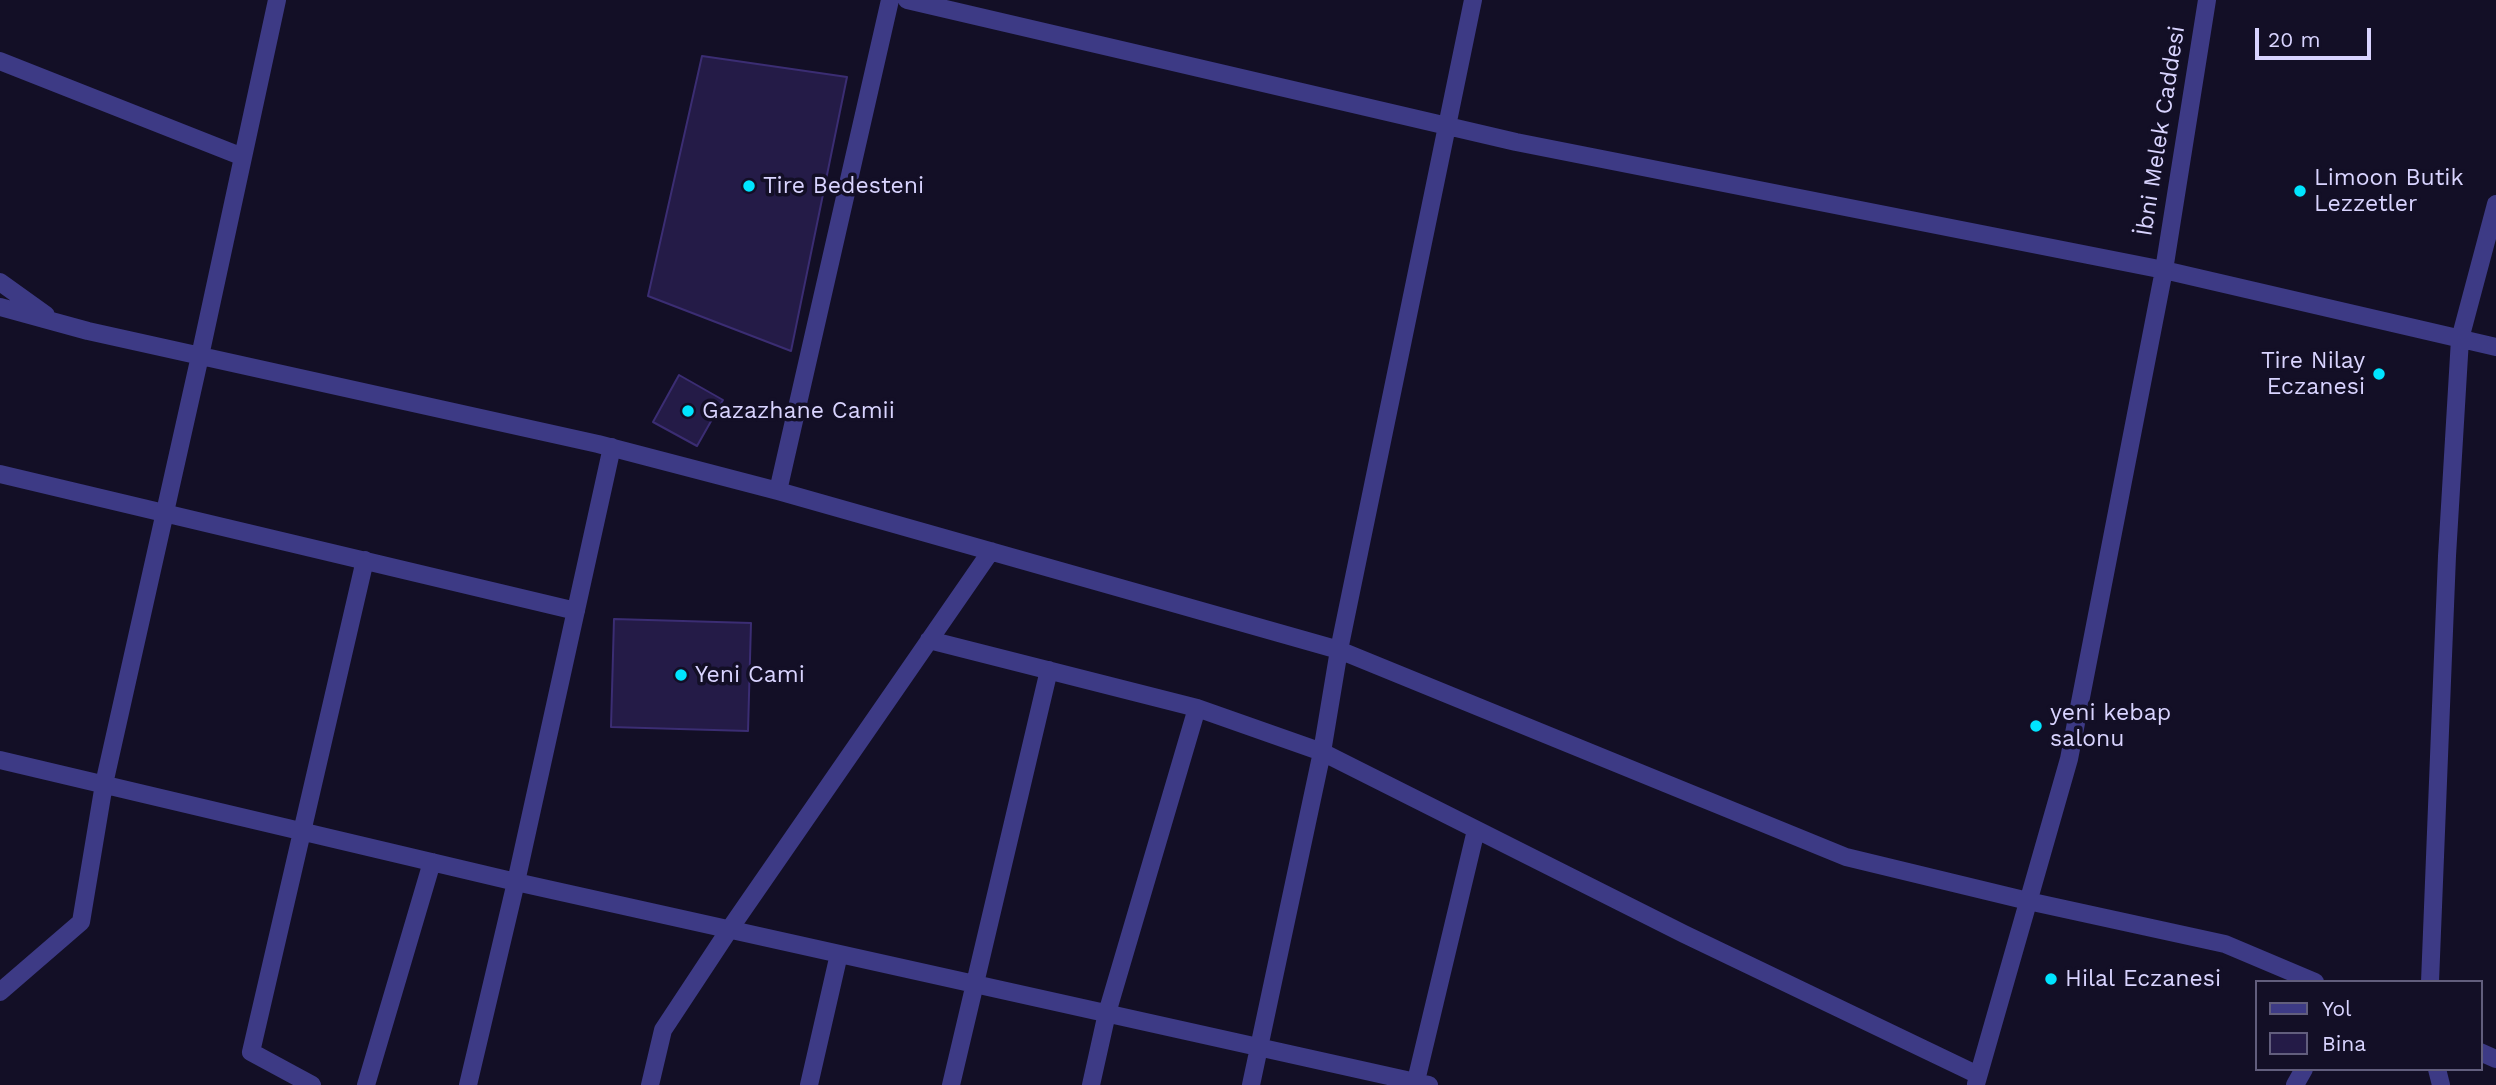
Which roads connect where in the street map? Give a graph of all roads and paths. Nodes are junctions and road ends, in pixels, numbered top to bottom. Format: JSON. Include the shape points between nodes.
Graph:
{"nodes":[{"id":1,"x":277,"y":0,"type":"edge"},
{"id":2,"x":890,"y":0,"type":"edge"},
{"id":3,"x":907,"y":0,"type":"edge"},
{"id":4,"x":1473,"y":0,"type":"edge"},
{"id":5,"x":2207,"y":0,"type":"edge"},
{"id":6,"x":0,"y":61,"type":"edge"},
{"id":7,"x":1447,"y":126,"type":"junction"},
{"id":8,"x":243,"y":157,"type":"junction"},
{"id":9,"x":2496,"y":204,"type":"edge"},
{"id":10,"x":2164,"y":271,"type":"junction"},
{"id":11,"x":0,"y":282,"type":"edge"},
{"id":12,"x":0,"y":307,"type":"edge"},
{"id":13,"x":58,"y":323,"type":"junction"},
{"id":14,"x":2460,"y":339,"type":"junction"},
{"id":15,"x":2496,"y":347,"type":"edge"},
{"id":16,"x":200,"y":356,"type":"junction"},
{"id":17,"x":612,"y":447,"type":"junction"},
{"id":18,"x":0,"y":474,"type":"edge"},
{"id":19,"x":778,"y":491,"type":"junction"},
{"id":20,"x":165,"y":512,"type":"junction"},
{"id":21,"x":991,"y":551,"type":"junction"},
{"id":22,"x":365,"y":560,"type":"junction"},
{"id":23,"x":576,"y":611,"type":"junction"},
{"id":24,"x":929,"y":640,"type":"junction"},
{"id":25,"x":1339,"y":650,"type":"junction"},
{"id":26,"x":1048,"y":670,"type":"junction"},
{"id":27,"x":1196,"y":708,"type":"junction"},
{"id":28,"x":1322,"y":752,"type":"junction"},
{"id":29,"x":0,"y":760,"type":"edge"},
{"id":30,"x":104,"y":784,"type":"junction"},
{"id":31,"x":1476,"y":830,"type":"junction"},
{"id":32,"x":303,"y":831,"type":"junction"},
{"id":33,"x":432,"y":862,"type":"junction"},
{"id":34,"x":516,"y":882,"type":"junction"},
{"id":35,"x":2028,"y":901,"type":"junction"},
{"id":36,"x":729,"y":930,"type":"junction"},
{"id":37,"x":839,"y":954,"type":"junction"},
{"id":38,"x":2310,"y":980,"type":"edge"},
{"id":39,"x":2430,"y":980,"type":"edge"},
{"id":40,"x":974,"y":984,"type":"junction"},
{"id":41,"x":0,"y":992,"type":"edge"},
{"id":42,"x":1107,"y":1013,"type":"junction"},
{"id":43,"x":1259,"y":1047,"type":"junction"},
{"id":44,"x":1977,"y":1080,"type":"edge"},
{"id":45,"x":1420,"y":1084,"type":"edge"},
{"id":46,"x":312,"y":1085,"type":"edge"},
{"id":47,"x":366,"y":1085,"type":"edge"},
{"id":48,"x":467,"y":1085,"type":"edge"},
{"id":49,"x":650,"y":1085,"type":"edge"},
{"id":50,"x":810,"y":1085,"type":"edge"},
{"id":51,"x":951,"y":1085,"type":"edge"},
{"id":52,"x":1091,"y":1085,"type":"edge"},
{"id":53,"x":1251,"y":1085,"type":"edge"}],
"edges":[{"from":1,"to":8,"type":"street"},
{"from":2,"to":19,"type":"street"},
{"from":3,"to":7,"type":"street"},
{"from":4,"to":7,"type":"street"},
{"from":5,"to":10,"type":"street","name":"İbni Melek Caddesi"},
{"from":6,"to":8,"type":"street"},
{"from":7,"to":10,"type":"street"},
{"from":7,"to":25,"type":"street"},
{"from":8,"to":16,"type":"street"},
{"from":9,"to":14,"type":"street"},
{"from":10,"to":14,"type":"street"},
{"from":10,"to":35,"type":"street","name":"İbni Melek Caddesi","via":[[2069,759]]},
{"from":11,"to":13,"type":"street"},
{"from":12,"to":13,"type":"street"},
{"from":13,"to":16,"type":"street"},
{"from":14,"to":15,"type":"street"},
{"from":14,"to":39,"type":"street"},
{"from":16,"to":17,"type":"street"},
{"from":16,"to":20,"type":"street"},
{"from":17,"to":19,"type":"street"},
{"from":17,"to":23,"type":"street"},
{"from":18,"to":20,"type":"street"},
{"from":19,"to":21,"type":"street"},
{"from":20,"to":22,"type":"street"},
{"from":20,"to":30,"type":"street"},
{"from":21,"to":24,"type":"street"},
{"from":21,"to":25,"type":"street"},
{"from":22,"to":23,"type":"street"},
{"from":22,"to":32,"type":"street"},
{"from":23,"to":34,"type":"street"},
{"from":24,"to":26,"type":"street"},
{"from":24,"to":36,"type":"street"},
{"from":25,"to":28,"type":"street"},
{"from":25,"to":35,"type":"street","via":[[1846,856]]},
{"from":26,"to":27,"type":"street"},
{"from":26,"to":40,"type":"street"},
{"from":27,"to":28,"type":"street"},
{"from":27,"to":42,"type":"street"},
{"from":28,"to":31,"type":"street"},
{"from":28,"to":43,"type":"street"},
{"from":29,"to":30,"type":"street"},
{"from":30,"to":32,"type":"street"},
{"from":30,"to":41,"type":"street","via":[[81,922]]},
{"from":31,"to":44,"type":"street"},
{"from":31,"to":45,"type":"street"},
{"from":32,"to":33,"type":"street"},
{"from":32,"to":46,"type":"street","via":[[251,1052]]},
{"from":33,"to":34,"type":"street"},
{"from":33,"to":47,"type":"street"},
{"from":34,"to":36,"type":"street"},
{"from":34,"to":48,"type":"street"},
{"from":35,"to":38,"type":"street","via":[[2225,944]]},
{"from":35,"to":44,"type":"street","name":"İbni Melek Caddesi"},
{"from":36,"to":37,"type":"street"},
{"from":36,"to":49,"type":"street","via":[[663,1030]]},
{"from":37,"to":40,"type":"street"},
{"from":37,"to":50,"type":"street"},
{"from":40,"to":42,"type":"street"},
{"from":40,"to":51,"type":"street"},
{"from":42,"to":43,"type":"street"},
{"from":42,"to":52,"type":"street"},
{"from":43,"to":45,"type":"street"},
{"from":43,"to":53,"type":"street"}]}
